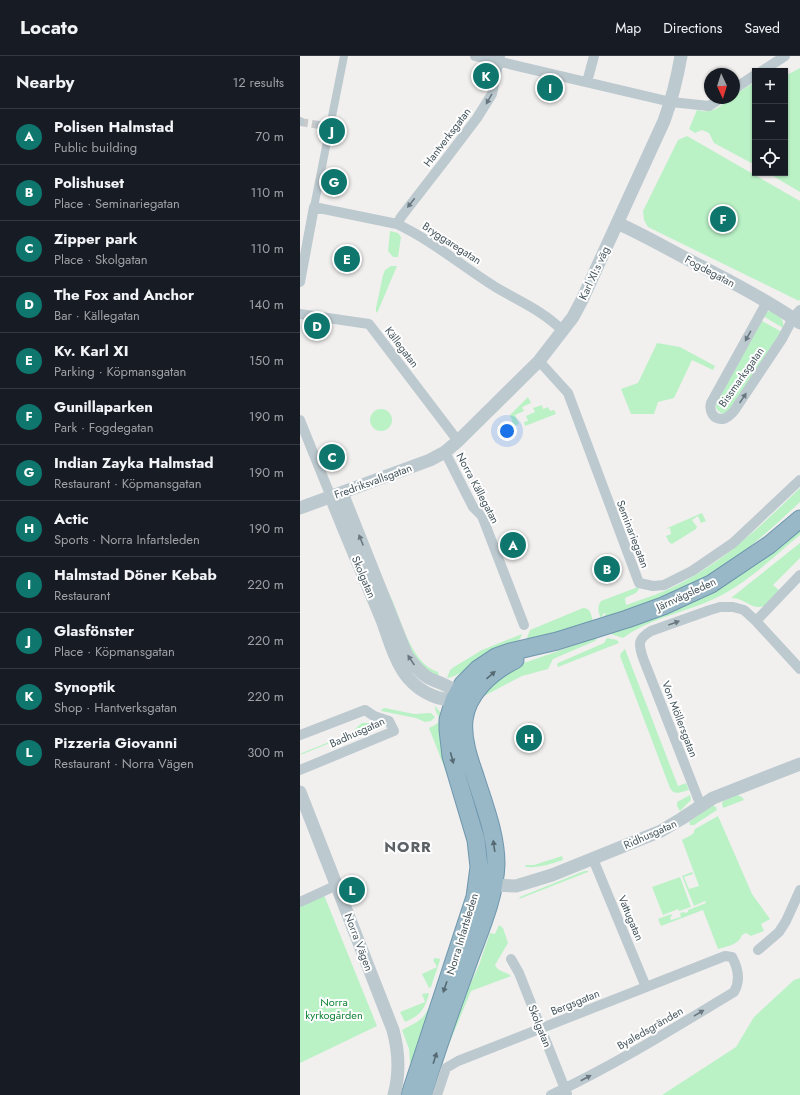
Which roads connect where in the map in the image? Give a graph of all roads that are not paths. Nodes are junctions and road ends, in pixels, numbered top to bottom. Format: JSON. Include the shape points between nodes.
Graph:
{"nodes":[{"id":1,"x":344,"y":56,"type":"edge"},
{"id":2,"x":475,"y":56,"type":"edge"},
{"id":3,"x":594,"y":56,"type":"edge"},
{"id":4,"x":681,"y":56,"type":"edge"},
{"id":5,"x":785,"y":56,"type":"edge"},
{"id":6,"x":500,"y":59,"type":"edge"},
{"id":7,"x":767,"y":68,"type":"edge"},
{"id":8,"x":752,"y":78,"type":"edge"},
{"id":9,"x":587,"y":82,"type":"junction"},
{"id":10,"x":740,"y":85,"type":"edge"},
{"id":11,"x":671,"y":102,"type":"junction"},
{"id":12,"x":712,"y":104,"type":"edge"},
{"id":13,"x":319,"y":125,"type":"tunnel mouth"},
{"id":14,"x":330,"y":127,"type":"junction"},
{"id":15,"x":314,"y":207,"type":"junction"},
{"id":16,"x":617,"y":223,"type":"junction"},
{"id":17,"x":397,"y":224,"type":"junction"},
{"id":18,"x":302,"y":260,"type":"edge"},
{"id":19,"x":300,"y":282,"type":"edge"},
{"id":20,"x":767,"y":302,"type":"junction"},
{"id":21,"x":300,"y":314,"type":"edge"},
{"id":22,"x":798,"y":317,"type":"edge"},
{"id":23,"x":563,"y":331,"type":"junction"},
{"id":24,"x":539,"y":361,"type":"junction"},
{"id":25,"x":300,"y":420,"type":"edge"},
{"id":26,"x":458,"y":441,"type":"junction"},
{"id":27,"x":445,"y":452,"type":"junction"},
{"id":28,"x":800,"y":480,"type":"edge"},
{"id":29,"x":336,"y":495,"type":"junction"},
{"id":30,"x":300,"y":508,"type":"edge"},
{"id":31,"x":800,"y":519,"type":"edge"},
{"id":32,"x":800,"y":575,"type":"edge"},
{"id":33,"x":756,"y":621,"type":"junction"},
{"id":34,"x":524,"y":625,"type":"dead end"},
{"id":35,"x":557,"y":641,"type":"junction"},
{"id":36,"x":800,"y":669,"type":"edge"},
{"id":37,"x":477,"y":690,"type":"junction"},
{"id":38,"x":457,"y":697,"type":"junction"},
{"id":39,"x":464,"y":719,"type":"junction"},
{"id":40,"x":300,"y":736,"type":"edge"},
{"id":41,"x":800,"y":764,"type":"edge"},
{"id":42,"x":300,"y":770,"type":"edge"},
{"id":43,"x":300,"y":792,"type":"edge"},
{"id":44,"x":700,"y":806,"type":"junction"},
{"id":45,"x":593,"y":859,"type":"junction"},
{"id":46,"x":479,"y":867,"type":"junction"},
{"id":47,"x":337,"y":885,"type":"junction"},
{"id":48,"x":493,"y":885,"type":"junction"},
{"id":49,"x":800,"y":890,"type":"edge"},
{"id":50,"x":475,"y":897,"type":"junction"},
{"id":51,"x":300,"y":902,"type":"edge"},
{"id":52,"x":758,"y":950,"type":"dead end"},
{"id":53,"x":511,"y":959,"type":"dead end"},
{"id":54,"x":736,"y":965,"type":"joint"},
{"id":55,"x":646,"y":987,"type":"junction"},
{"id":56,"x":541,"y":1029,"type":"junction"},
{"id":57,"x":566,"y":1092,"type":"edge"},
{"id":58,"x":394,"y":1095,"type":"edge"},
{"id":59,"x":410,"y":1095,"type":"edge"},
{"id":60,"x":423,"y":1095,"type":"edge"},
{"id":61,"x":437,"y":1095,"type":"edge"},
{"id":62,"x":551,"y":1095,"type":"edge"}],
"edges":[{"from":1,"to":14,"type":"street"},
{"from":2,"to":6,"type":"street"},
{"from":3,"to":9,"type":"street"},
{"from":4,"to":11,"type":"street","name":"Karl XI:s väg"},
{"from":5,"to":7,"type":"street"},
{"from":6,"to":9,"type":"street"},
{"from":6,"to":17,"type":"street","name":"Hantverksgatan","one_way":true,"via":[[492,94],[477,118]]},
{"from":8,"to":10,"type":"street"},
{"from":9,"to":11,"type":"street"},
{"from":11,"to":12,"type":"street","via":[[709,106]]},
{"from":11,"to":16,"type":"street","name":"Karl XI:s väg"},
{"from":13,"to":14,"type":"street"},
{"from":14,"to":15,"type":"street"},
{"from":15,"to":17,"type":"street","name":"Bryggaregatan"},
{"from":15,"to":18,"type":"street"},
{"from":16,"to":20,"type":"street","name":"Fogdegatan"},
{"from":16,"to":23,"type":"street","name":"Karl XI:s väg","via":[[582,300]]},
{"from":17,"to":23,"type":"street","name":"Bryggaregatan","via":[[409,229],[496,287],[551,319]]},
{"from":18,"to":19,"type":"street"},
{"from":20,"to":22,"type":"street","name":"Fogdegatan"},
{"from":20,"to":22,"type":"street","name":"Bissmarksgatan","one_way":true,"via":[[711,403],[710,410],[714,416],[722,419],[734,411]]},
{"from":21,"to":26,"type":"street","name":"Källegatan","via":[[369,324]]},
{"from":23,"to":24,"type":"street","name":"Karl XI:s väg"},
{"from":24,"to":26,"type":"street","name":"Karl XI:s väg"},
{"from":24,"to":28,"type":"street","name":"Seminariegatan","via":[[568,393],[639,583],[664,585],[692,571],[733,543]]},
{"from":25,"to":29,"type":"street","name":"Skolgatan"},
{"from":26,"to":27,"type":"street","name":"Karl XI:s väg"},
{"from":27,"to":29,"type":"street","name":"Fredriksvallsgatan"},
{"from":27,"to":34,"type":"street","name":"Norra Källegatan","via":[[473,507],[482,516]]},
{"from":29,"to":30,"type":"street","name":"Fredriksvallsgatan"},
{"from":29,"to":38,"type":"street","name":"Skolgatan","via":[[391,645],[404,672],[426,692],[443,699]]},
{"from":31,"to":35,"type":"highway","name":"Järnvägsleden","via":[[769,545],[711,584],[663,606]]},
{"from":32,"to":33,"type":"street"},
{"from":33,"to":36,"type":"street"},
{"from":44,"to":33,"type":"street","name":"Von Möllersgatan","one_way":true,"via":[[643,658],[640,641],[651,631],[720,607],[744,610]]},
{"from":37,"to":35,"type":"highway","name":"Järnvägsleden","one_way":true,"via":[[497,670],[510,662]]},
{"from":35,"to":38,"type":"highway","name":"Järnvägsleden","via":[[496,657],[470,677]]},
{"from":37,"to":38,"type":"street"},
{"from":37,"to":39,"type":"highway","name":"Järnvägsleden"},
{"from":38,"to":39,"type":"street"},
{"from":38,"to":46,"type":"highway","name":"Norra Infartsleden","one_way":true,"via":[[448,720],[448,740],[476,840]]},
{"from":48,"to":39,"type":"highway","name":"Norra Infartsleden","one_way":true,"via":[[496,864],[493,838],[468,754]]},
{"from":40,"to":42,"type":"street","name":"Badhusgatan","via":[[365,710],[389,721],[394,731]]},
{"from":41,"to":44,"type":"street","name":"Ridhusgatan"},
{"from":43,"to":47,"type":"street","name":"Norra Vägen"},
{"from":44,"to":45,"type":"street","name":"Ridhusgatan","via":[[660,831]]},
{"from":45,"to":48,"type":"street","name":"Ridhusgatan","via":[[523,884]]},
{"from":45,"to":55,"type":"street","name":"Vattugatan"},
{"from":46,"to":48,"type":"street"},
{"from":46,"to":50,"type":"highway","name":"Norra Infartsleden"},
{"from":47,"to":51,"type":"street"},
{"from":47,"to":58,"type":"street","name":"Norra Vägen","via":[[394,1030],[399,1056]]},
{"from":48,"to":50,"type":"street"},
{"from":60,"to":48,"type":"highway","name":"Norra Infartsleden","one_way":true,"via":[[485,917]]},
{"from":49,"to":52,"type":"street","via":[[786,921]]},
{"from":50,"to":59,"type":"highway","name":"Norra Infartsleden","one_way":true},
{"from":53,"to":56,"type":"street","name":"Skolgatan"},
{"from":54,"to":55,"type":"street","name":"Bergsgatan","via":[[732,957],[725,956]]},
{"from":57,"to":54,"type":"street","name":"Byaledsgränden","one_way":true,"via":[[734,992],[738,986]]},
{"from":55,"to":56,"type":"street","name":"Bergsgatan"},
{"from":56,"to":57,"type":"street","name":"Skolgatan"},
{"from":56,"to":61,"type":"street","name":"Bergsgatan","via":[[446,1068]]},
{"from":57,"to":62,"type":"street","name":"Byaledsgränden"}]}
